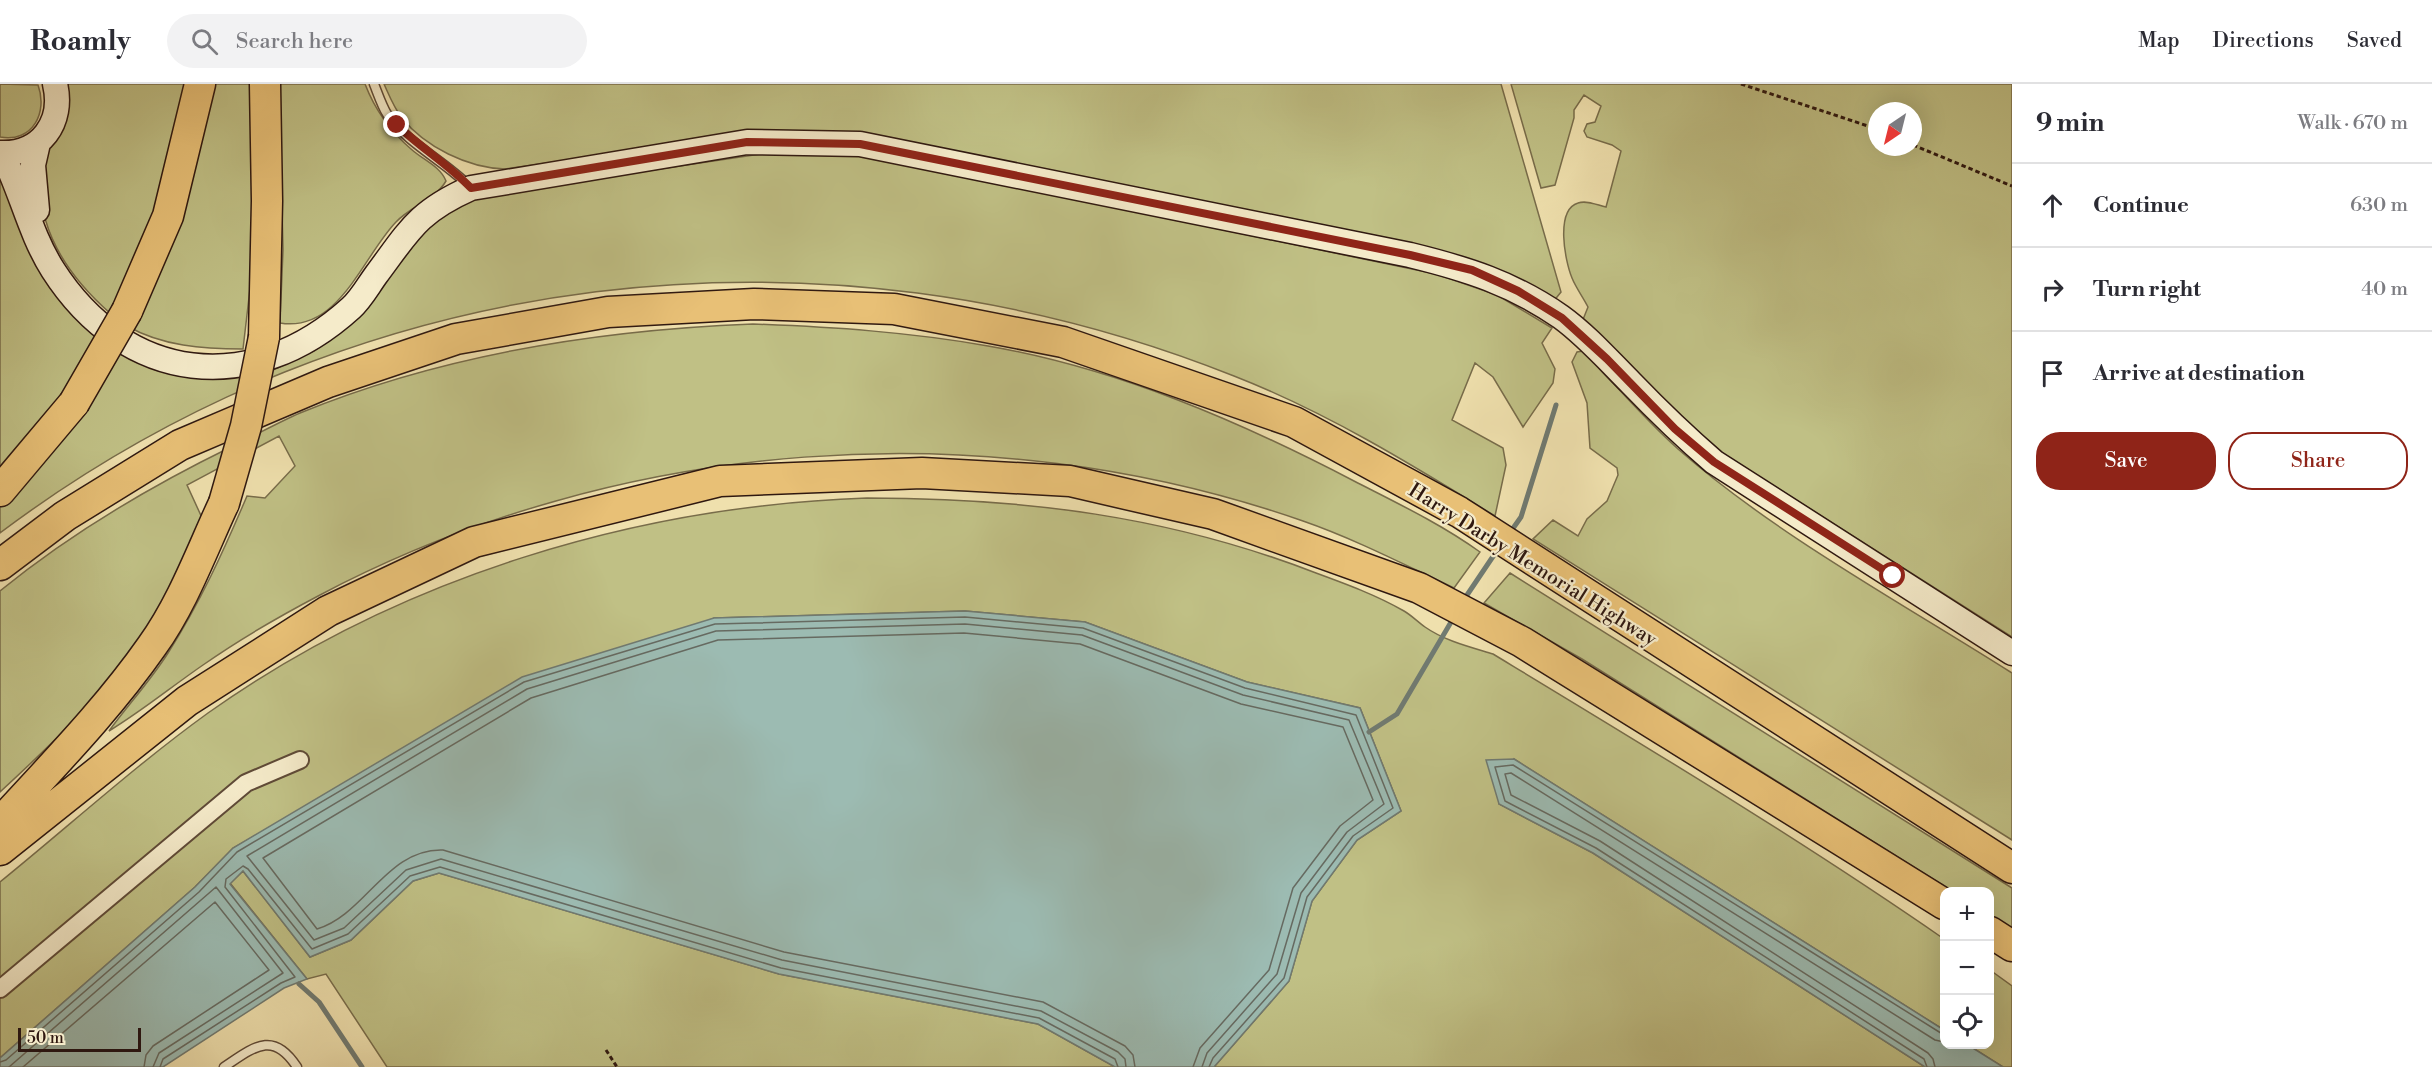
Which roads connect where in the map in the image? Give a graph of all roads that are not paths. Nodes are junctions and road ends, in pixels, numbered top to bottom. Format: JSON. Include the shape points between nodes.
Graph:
{"nodes":[{"id":1,"x":55,"y":84,"type":"edge"},
{"id":2,"x":200,"y":84,"type":"edge"},
{"id":3,"x":266,"y":84,"type":"edge"},
{"id":4,"x":374,"y":84,"type":"edge"},
{"id":5,"x":38,"y":143,"type":"junction"},
{"id":6,"x":1,"y":153,"type":"edge"},
{"id":7,"x":471,"y":188,"type":"junction"},
{"id":8,"x":39,"y":240,"type":"junction"},
{"id":9,"x":0,"y":490,"type":"edge"},
{"id":10,"x":0,"y":565,"type":"edge"},
{"id":11,"x":2012,"y":652,"type":"edge"},
{"id":12,"x":300,"y":760,"type":"dead end"},
{"id":13,"x":0,"y":823,"type":"edge"},
{"id":14,"x":0,"y":850,"type":"edge"},
{"id":15,"x":2012,"y":868,"type":"edge"},
{"id":16,"x":1940,"y":902,"type":"edge"},
{"id":17,"x":1994,"y":935,"type":"edge"},
{"id":18,"x":2012,"y":946,"type":"edge"},
{"id":19,"x":0,"y":989,"type":"edge"},
{"id":20,"x":224,"y":1067,"type":"edge"},
{"id":21,"x":297,"y":1067,"type":"edge"}],
"edges":[{"from":1,"to":5,"type":"street","via":[[57,116]]},
{"from":2,"to":9,"type":"highway","bridge":true,"via":[[168,216],[127,310],[74,403]]},
{"from":3,"to":13,"type":"highway","bridge":true,"via":[[264,337],[246,426],[224,502],[153,645],[72,745]]},
{"from":4,"to":7,"type":"lane","via":[[397,125]]},
{"from":5,"to":6,"type":"street","via":[[26,150]]},
{"from":5,"to":8,"type":"street","via":[[33,179]]},
{"from":6,"to":8,"type":"street"},
{"from":7,"to":8,"type":"street","via":[[423,215],[353,306],[322,331],[277,356],[219,369],[192,367],[132,347],[78,304],[52,268]]},
{"from":7,"to":11,"type":"street","via":[[747,142],[860,144],[1472,270],[1518,291],[1562,318],[1714,462]]},
{"from":10,"to":15,"type":"highway","name":"Harry Darby Memorial Highway","via":[[65,516],[180,446],[328,382],[456,339],[608,312],[754,304],[894,309],[1063,342],[1294,422],[1459,512]]},
{"from":12,"to":19,"type":"street","via":[[246,783]]},
{"from":14,"to":16,"type":"highway","via":[[186,701],[328,611],[474,542],[720,481],[922,472],[1070,481],[1213,514],[1419,588],[1522,642]]},
{"from":17,"to":18,"type":"highway"},
{"from":20,"to":21,"type":"lane","via":[[250,1050],[267,1045],[278,1046]]}]}
